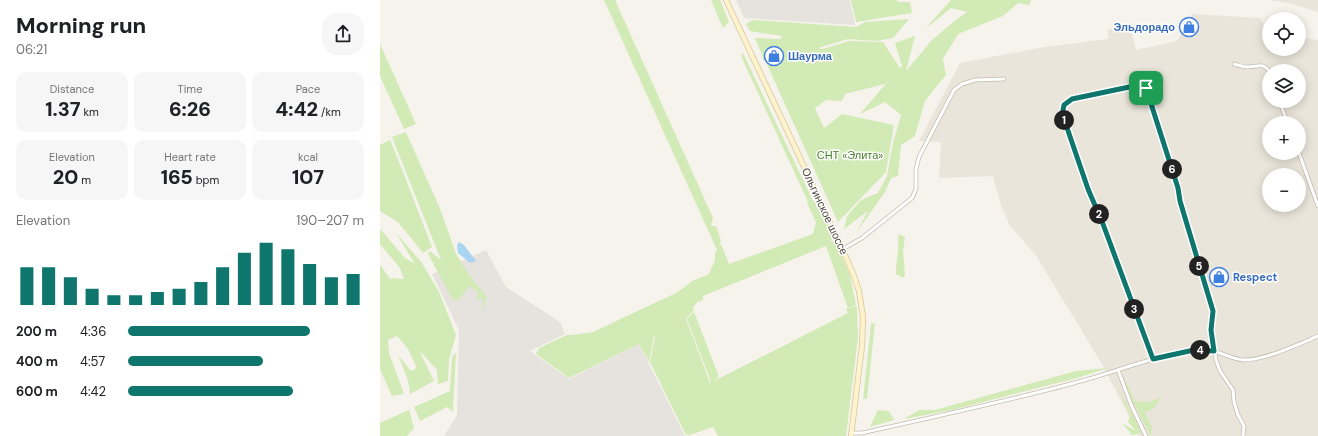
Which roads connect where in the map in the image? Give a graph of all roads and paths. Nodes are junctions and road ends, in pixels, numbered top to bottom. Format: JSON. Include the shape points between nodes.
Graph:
{"nodes":[{"id":1,"x":726,"y":0,"type":"edge"},
{"id":2,"x":1234,"y":64,"type":"dead end"},
{"id":3,"x":1262,"y":65,"type":"edge"},
{"id":4,"x":1004,"y":79,"type":"dead end"},
{"id":5,"x":1302,"y":160,"type":"edge"},
{"id":6,"x":1318,"y":206,"type":"edge"},
{"id":7,"x":843,"y":249,"type":"junction"},
{"id":8,"x":1318,"y":336,"type":"edge"},
{"id":9,"x":1214,"y":351,"type":"junction"},
{"id":10,"x":1153,"y":359,"type":"junction"},
{"id":11,"x":1118,"y":370,"type":"junction"},
{"id":12,"x":851,"y":434,"type":"edge"},
{"id":13,"x":1146,"y":436,"type":"edge"},
{"id":14,"x":1243,"y":436,"type":"edge"}],
"edges":[{"from":1,"to":7,"type":"main road","name":"Ольгинское шоссе"},
{"from":2,"to":3,"type":"street","via":[[1244,67]]},
{"from":4,"to":7,"type":"street","via":[[975,80],[956,87],[917,163],[916,189],[912,198],[862,238]]},
{"from":5,"to":6,"type":"street"},
{"from":7,"to":12,"type":"main road","name":"Ольгинское шоссе","via":[[859,291],[863,317]]},
{"from":8,"to":9,"type":"street","via":[[1266,356],[1247,360]]},
{"from":9,"to":10,"type":"street","via":[[1194,350]]},
{"from":9,"to":10,"type":"street","via":[[1211,330],[1213,311],[1146,88],[1141,86],[1072,99],[1064,105],[1064,119]]},
{"from":9,"to":14,"type":"street","via":[[1220,371],[1234,390],[1234,402],[1244,426]]},
{"from":10,"to":11,"type":"street"},
{"from":11,"to":12,"type":"street","via":[[976,408]]},
{"from":11,"to":13,"type":"street"}]}
